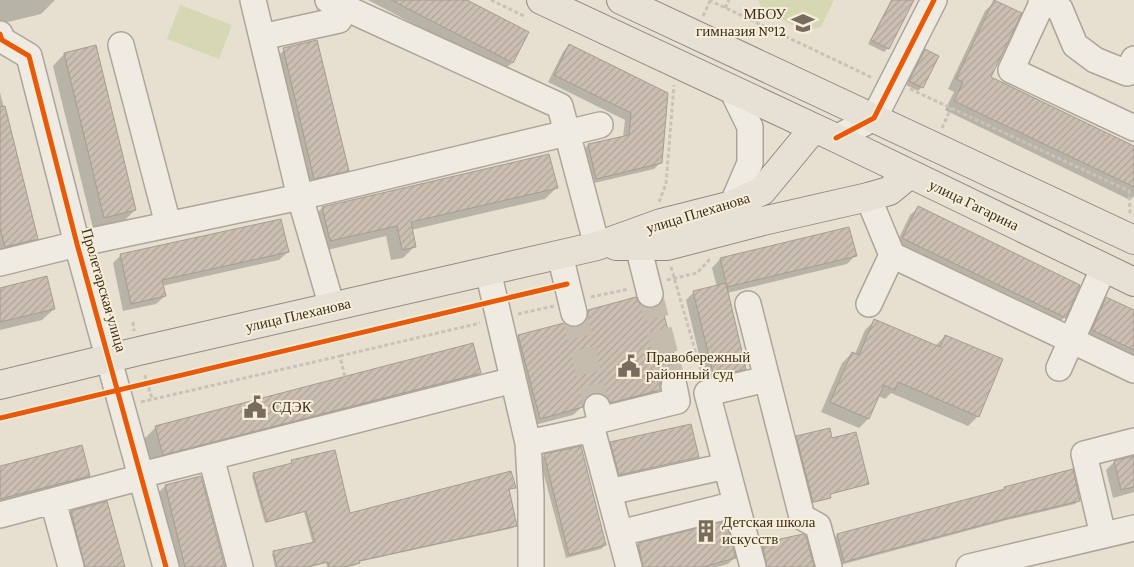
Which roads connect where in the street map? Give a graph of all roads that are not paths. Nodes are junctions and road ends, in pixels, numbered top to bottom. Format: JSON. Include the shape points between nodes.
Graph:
{"nodes":[{"id":1,"x":253,"y":0,"type":"edge"},
{"id":2,"x":541,"y":0,"type":"edge"},
{"id":3,"x":934,"y":0,"type":"edge"},
{"id":4,"x":628,"y":1,"type":"edge"},
{"id":5,"x":1052,"y":2,"type":"edge"},
{"id":6,"x":336,"y":4,"type":"edge"},
{"id":7,"x":262,"y":37,"type":"junction"},
{"id":8,"x":1,"y":38,"type":"edge"},
{"id":9,"x":121,"y":45,"type":"dead end"},
{"id":10,"x":1134,"y":59,"type":"edge"},
{"id":11,"x":801,"y":84,"type":"junction"},
{"id":12,"x":732,"y":90,"type":"junction"},
{"id":13,"x":874,"y":118,"type":"junction"},
{"id":14,"x":600,"y":125,"type":"dead end"},
{"id":15,"x":1134,"y":128,"type":"edge"},
{"id":16,"x":567,"y":132,"type":"junction"},
{"id":17,"x":825,"y":133,"type":"junction"},
{"id":18,"x":910,"y":174,"type":"junction"},
{"id":19,"x":300,"y":196,"type":"junction"},
{"id":20,"x":868,"y":197,"type":"junction"},
{"id":21,"x":732,"y":205,"type":"junction"},
{"id":22,"x":763,"y":221,"type":"junction"},
{"id":23,"x":168,"y":224,"type":"junction"},
{"id":24,"x":1134,"y":240,"type":"edge"},
{"id":25,"x":78,"y":244,"type":"junction"},
{"id":26,"x":597,"y":246,"type":"junction"},
{"id":27,"x":638,"y":246,"type":"junction"},
{"id":28,"x":560,"y":255,"type":"junction"},
{"id":29,"x":892,"y":255,"type":"junction"},
{"id":30,"x":0,"y":262,"type":"edge"},
{"id":31,"x":1104,"y":267,"type":"junction"},
{"id":32,"x":488,"y":271,"type":"junction"},
{"id":33,"x":1134,"y":282,"type":"edge"},
{"id":34,"x":650,"y":294,"type":"tunnel mouth"},
{"id":35,"x":748,"y":304,"type":"dead end"},
{"id":36,"x":868,"y":304,"type":"dead end"},
{"id":37,"x":332,"y":307,"type":"junction"},
{"id":38,"x":574,"y":313,"type":"tunnel mouth"},
{"id":39,"x":1071,"y":340,"type":"junction"},
{"id":40,"x":110,"y":359,"type":"junction"},
{"id":41,"x":1058,"y":368,"type":"dead end"},
{"id":42,"x":1134,"y":370,"type":"edge"},
{"id":43,"x":513,"y":380,"type":"junction"},
{"id":44,"x":767,"y":380,"type":"junction"},
{"id":45,"x":0,"y":386,"type":"edge"},
{"id":46,"x":674,"y":386,"type":"tunnel mouth"},
{"id":47,"x":597,"y":407,"type":"tunnel mouth"},
{"id":48,"x":1134,"y":441,"type":"edge"},
{"id":49,"x":528,"y":443,"type":"junction"},
{"id":50,"x":211,"y":457,"type":"junction"},
{"id":51,"x":726,"y":466,"type":"junction"},
{"id":52,"x":142,"y":476,"type":"junction"},
{"id":53,"x":609,"y":492,"type":"junction"},
{"id":54,"x":53,"y":501,"type":"junction"},
{"id":55,"x":736,"y":504,"type":"junction"},
{"id":56,"x":0,"y":515,"type":"edge"},
{"id":57,"x":1134,"y":528,"type":"edge"},
{"id":58,"x":620,"y":533,"type":"junction"},
{"id":59,"x":1103,"y":535,"type":"junction"},
{"id":60,"x":1017,"y":562,"type":"edge"},
{"id":61,"x":71,"y":567,"type":"edge"},
{"id":62,"x":166,"y":567,"type":"edge"},
{"id":63,"x":240,"y":567,"type":"edge"},
{"id":64,"x":531,"y":567,"type":"edge"},
{"id":65,"x":629,"y":567,"type":"edge"},
{"id":66,"x":753,"y":567,"type":"edge"},
{"id":67,"x":829,"y":567,"type":"edge"},
{"id":68,"x":970,"y":567,"type":"edge"}],
"edges":[{"from":1,"to":7,"type":"street"},
{"from":2,"to":12,"type":"main road","name":"улица Гагарина"},
{"from":3,"to":13,"type":"street"},
{"from":4,"to":11,"type":"main road"},
{"from":5,"to":10,"type":"street","via":[[1075,45],[1095,60],[1127,73]]},
{"from":5,"to":15,"type":"street","via":[[1011,70]]},
{"from":6,"to":7,"type":"street","via":[[338,20]]},
{"from":6,"to":16,"type":"street","via":[[560,106]]},
{"from":7,"to":19,"type":"street"},
{"from":8,"to":25,"type":"street","name":"Пролетарская улица","via":[[29,56]]},
{"from":9,"to":23,"type":"street"},
{"from":11,"to":13,"type":"main road"},
{"from":11,"to":17,"type":"main road"},
{"from":12,"to":17,"type":"main road","name":"улица Гагарина"},
{"from":12,"to":21,"type":"street","via":[[750,127],[750,163]]},
{"from":13,"to":17,"type":"main road"},
{"from":13,"to":24,"type":"main road"},
{"from":14,"to":16,"type":"street"},
{"from":16,"to":19,"type":"street"},
{"from":16,"to":26,"type":"street"},
{"from":17,"to":18,"type":"main road","name":"улица Гагарина"},
{"from":17,"to":21,"type":"main road","name":"улица Плеханова","via":[[762,192]]},
{"from":17,"to":22,"type":"main road","name":"улица Плеханова"},
{"from":18,"to":20,"type":"main road","name":"улица Плеханова","via":[[889,191]]},
{"from":18,"to":31,"type":"main road","name":"улица Гагарина"},
{"from":19,"to":23,"type":"street"},
{"from":19,"to":37,"type":"street"},
{"from":20,"to":22,"type":"main road","name":"улица Плеханова"},
{"from":20,"to":29,"type":"street"},
{"from":21,"to":26,"type":"main road","name":"улица Плеханова","via":[[661,223]]},
{"from":22,"to":27,"type":"main road","name":"улица Плеханова","via":[[666,246]]},
{"from":23,"to":25,"type":"street"},
{"from":25,"to":30,"type":"street"},
{"from":25,"to":40,"type":"street","name":"Пролетарская улица"},
{"from":26,"to":27,"type":"main road","name":"улица Плеханова"},
{"from":26,"to":28,"type":"main road","name":"улица Плеханова"},
{"from":27,"to":34,"type":"street"},
{"from":28,"to":32,"type":"main road","name":"улица Плеханова"},
{"from":28,"to":38,"type":"street"},
{"from":29,"to":36,"type":"street"},
{"from":29,"to":39,"type":"street"},
{"from":31,"to":33,"type":"main road","name":"улица Гагарина"},
{"from":31,"to":39,"type":"street"},
{"from":32,"to":37,"type":"main road","name":"улица Плеханова"},
{"from":32,"to":43,"type":"street"},
{"from":35,"to":44,"type":"street"},
{"from":37,"to":40,"type":"main road","name":"улица Плеханова"},
{"from":39,"to":41,"type":"street"},
{"from":39,"to":42,"type":"street"},
{"from":40,"to":45,"type":"main road","name":"улица Плеханова"},
{"from":40,"to":52,"type":"street","name":"Пролетарская улица","via":[[127,397]]},
{"from":43,"to":49,"type":"street"},
{"from":43,"to":50,"type":"street"},
{"from":44,"to":51,"type":"street","via":[[707,393]]},
{"from":44,"to":67,"type":"street","via":[[802,517],[818,526]]},
{"from":46,"to":47,"type":"street","via":[[678,401],[600,420]]},
{"from":48,"to":59,"type":"street","via":[[1084,454]]},
{"from":49,"to":53,"type":"street","via":[[592,429]]},
{"from":49,"to":64,"type":"street"},
{"from":50,"to":52,"type":"street"},
{"from":50,"to":63,"type":"street"},
{"from":51,"to":53,"type":"street"},
{"from":51,"to":55,"type":"street"},
{"from":52,"to":54,"type":"street"},
{"from":52,"to":62,"type":"street","name":"Пролетарская улица"},
{"from":53,"to":58,"type":"street"},
{"from":54,"to":56,"type":"street"},
{"from":54,"to":61,"type":"street"},
{"from":55,"to":58,"type":"street"},
{"from":55,"to":66,"type":"street"},
{"from":57,"to":59,"type":"street"},
{"from":58,"to":65,"type":"street"},
{"from":59,"to":60,"type":"street"},
{"from":60,"to":68,"type":"street"}]}
